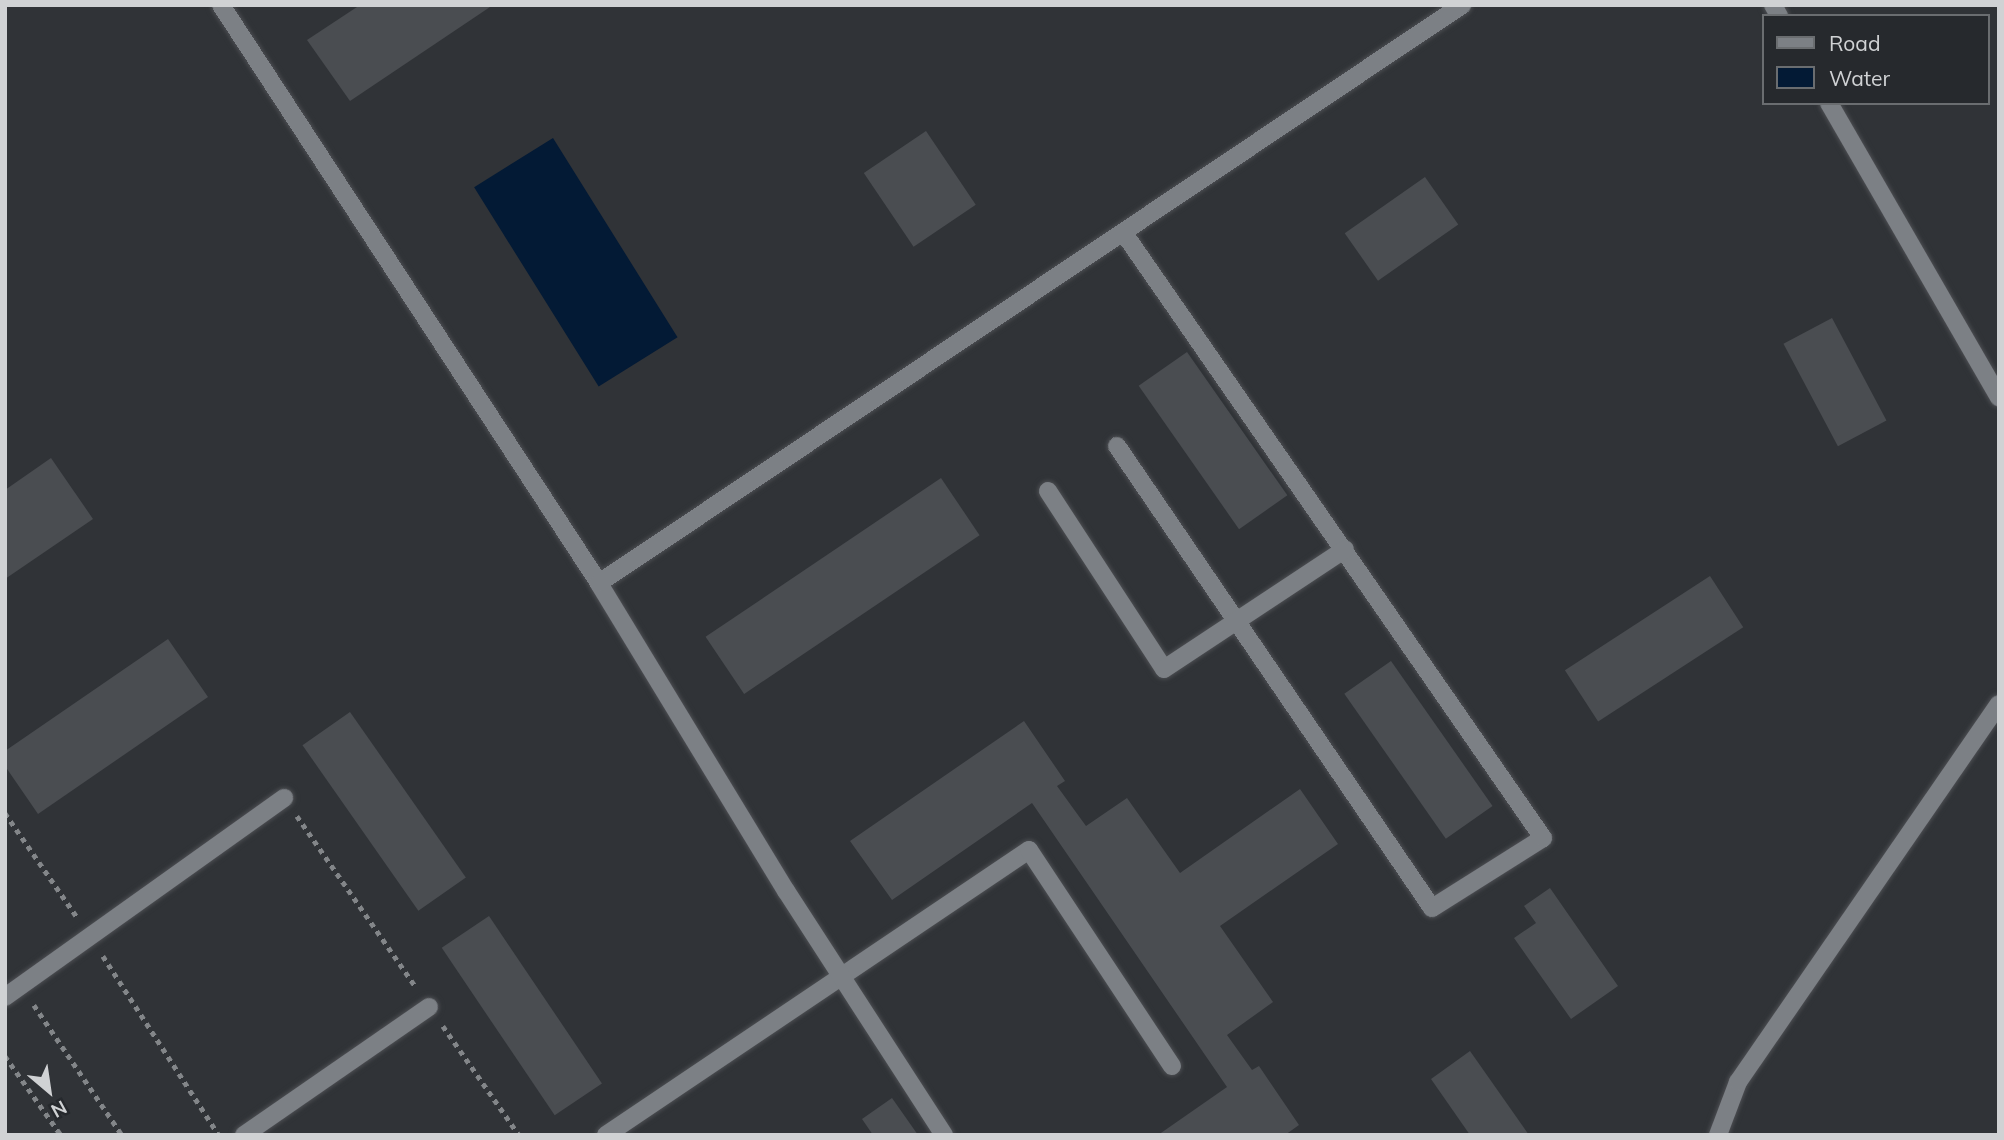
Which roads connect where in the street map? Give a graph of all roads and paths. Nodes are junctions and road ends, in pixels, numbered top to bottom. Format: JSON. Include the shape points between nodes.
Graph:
{"nodes":[{"id":1,"x":221,"y":5,"type":"edge"},
{"id":2,"x":1462,"y":5,"type":"edge"},
{"id":3,"x":1830,"y":105,"type":"edge"},
{"id":4,"x":1124,"y":232,"type":"junction"},
{"id":5,"x":1999,"y":398,"type":"edge"},
{"id":6,"x":1117,"y":446,"type":"dead end"},
{"id":7,"x":1048,"y":491,"type":"dead end"},
{"id":8,"x":1345,"y":549,"type":"junction"},
{"id":9,"x":599,"y":583,"type":"junction"},
{"id":10,"x":1236,"y":621,"type":"junction"},
{"id":11,"x":1999,"y":704,"type":"edge"},
{"id":12,"x":284,"y":798,"type":"joint"},
{"id":13,"x":5,"y":814,"type":"edge"},
{"id":14,"x":90,"y":936,"type":"junction"},
{"id":15,"x":840,"y":975,"type":"junction"},
{"id":16,"x":21,"y":986,"type":"junction"},
{"id":17,"x":5,"y":996,"type":"edge"},
{"id":18,"x":429,"y":1006,"type":"junction"},
{"id":19,"x":5,"y":1056,"type":"edge"},
{"id":20,"x":1172,"y":1066,"type":"dead end"},
{"id":21,"x":61,"y":1135,"type":"edge"},
{"id":22,"x":122,"y":1135,"type":"edge"},
{"id":23,"x":219,"y":1135,"type":"edge"},
{"id":24,"x":244,"y":1135,"type":"edge"},
{"id":25,"x":519,"y":1135,"type":"edge"},
{"id":26,"x":606,"y":1135,"type":"edge"},
{"id":27,"x":944,"y":1135,"type":"edge"},
{"id":28,"x":1718,"y":1135,"type":"edge"}],
"edges":[{"from":1,"to":9,"type":"street"},
{"from":2,"to":4,"type":"street"},
{"from":3,"to":5,"type":"street"},
{"from":4,"to":8,"type":"street"},
{"from":4,"to":9,"type":"street"},
{"from":6,"to":10,"type":"street"},
{"from":7,"to":10,"type":"street","via":[[1164,669]]},
{"from":8,"to":10,"type":"street"},
{"from":8,"to":10,"type":"street","via":[[1544,838],[1432,908]]},
{"from":9,"to":15,"type":"street"},
{"from":11,"to":28,"type":"street","via":[[1738,1082]]},
{"from":12,"to":14,"type":"street"},
{"from":12,"to":18,"type":"path"},
{"from":13,"to":14,"type":"path"},
{"from":14,"to":16,"type":"street"},
{"from":14,"to":23,"type":"path"},
{"from":15,"to":20,"type":"street","via":[[1029,850]]},
{"from":15,"to":26,"type":"street"},
{"from":15,"to":27,"type":"street"},
{"from":16,"to":17,"type":"street"},
{"from":16,"to":22,"type":"path"},
{"from":18,"to":24,"type":"street"},
{"from":18,"to":25,"type":"path"},
{"from":19,"to":21,"type":"path"}]}
